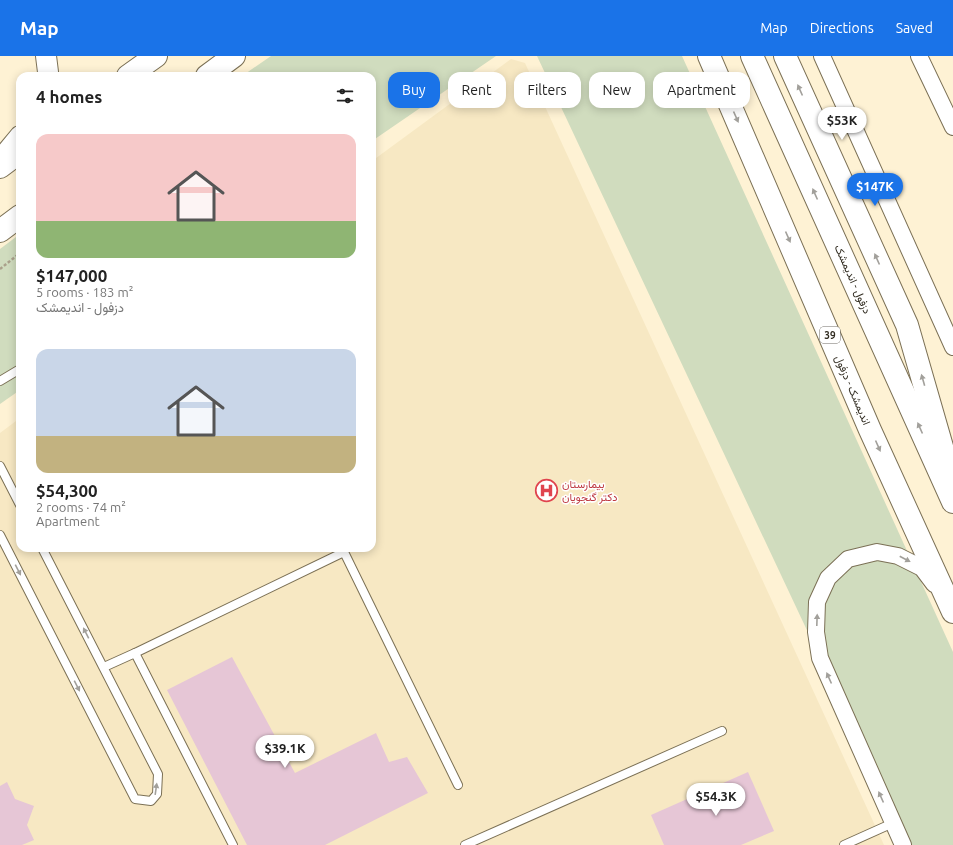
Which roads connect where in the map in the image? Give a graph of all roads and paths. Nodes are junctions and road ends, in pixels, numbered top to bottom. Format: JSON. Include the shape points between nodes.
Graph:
{"nodes":[{"id":1,"x":46,"y":56,"type":"edge"},
{"id":2,"x":156,"y":56,"type":"edge"},
{"id":3,"x":234,"y":56,"type":"edge"},
{"id":4,"x":709,"y":56,"type":"edge"},
{"id":5,"x":752,"y":56,"type":"edge"},
{"id":6,"x":785,"y":56,"type":"edge"},
{"id":7,"x":822,"y":56,"type":"edge"},
{"id":8,"x":919,"y":56,"type":"edge"},
{"id":9,"x":48,"y":72,"type":"edge"},
{"id":10,"x":134,"y":72,"type":"edge"},
{"id":11,"x":212,"y":72,"type":"edge"},
{"id":12,"x":953,"y":127,"type":"edge"},
{"id":13,"x":16,"y":141,"type":"edge"},
{"id":14,"x":16,"y":155,"type":"edge"},
{"id":15,"x":0,"y":160,"type":"edge"},
{"id":16,"x":0,"y":167,"type":"edge"},
{"id":17,"x":16,"y":219,"type":"edge"},
{"id":18,"x":0,"y":231,"type":"edge"},
{"id":19,"x":16,"y":257,"type":"edge"},
{"id":20,"x":0,"y":268,"type":"edge"},
{"id":21,"x":953,"y":347,"type":"edge"},
{"id":22,"x":16,"y":371,"type":"edge"},
{"id":23,"x":0,"y":381,"type":"edge"},
{"id":24,"x":0,"y":466,"type":"edge"},
{"id":25,"x":953,"y":485,"type":"edge"},
{"id":26,"x":16,"y":497,"type":"edge"},
{"id":27,"x":953,"y":502,"type":"edge"},
{"id":28,"x":0,"y":535,"type":"edge"},
{"id":29,"x":44,"y":552,"type":"edge"},
{"id":30,"x":950,"y":606,"type":"edge"},
{"id":31,"x":135,"y":653,"type":"junction"},
{"id":32,"x":104,"y":667,"type":"junction"},
{"id":33,"x":722,"y":731,"type":"dead end"},
{"id":34,"x":458,"y":785,"type":"dead end"},
{"id":35,"x":893,"y":823,"type":"junction"},
{"id":36,"x":233,"y":845,"type":"edge"},
{"id":37,"x":464,"y":845,"type":"edge"},
{"id":38,"x":844,"y":845,"type":"edge"},
{"id":39,"x":903,"y":845,"type":"edge"}],
"edges":[{"from":1,"to":9,"type":"street"},
{"from":2,"to":10,"type":"main road"},
{"from":3,"to":11,"type":"main road"},
{"from":4,"to":30,"type":"main road","name":"اندیمشک - دزفول","number":"39","one_way":true,"via":[[870,430]]},
{"from":27,"to":5,"type":"main road","name":"دزفول - اندیمشک","one_way":true},
{"from":25,"to":6,"type":"main road","one_way":true,"via":[[907,325]]},
{"from":7,"to":21,"type":"street"},
{"from":8,"to":12,"type":"street"},
{"from":13,"to":15,"type":"street"},
{"from":14,"to":16,"type":"main road"},
{"from":17,"to":18,"type":"main road"},
{"from":19,"to":20,"type":"path"},
{"from":22,"to":23,"type":"lane"},
{"from":24,"to":26,"type":"lane"},
{"from":28,"to":32,"type":"lane","one_way":true,"via":[[135,799],[151,801],[157,794],[158,774]]},
{"from":32,"to":29,"type":"lane","one_way":true},
{"from":35,"to":30,"type":"street","one_way":true,"via":[[820,658],[816,632],[817,602],[828,578],[848,559],[877,552],[898,556],[922,568]]},
{"from":31,"to":32,"type":"lane"},
{"from":31,"to":34,"type":"lane","via":[[344,552]]},
{"from":31,"to":36,"type":"lane"},
{"from":33,"to":37,"type":"lane"},
{"from":35,"to":38,"type":"lane"},
{"from":35,"to":39,"type":"street"}]}
